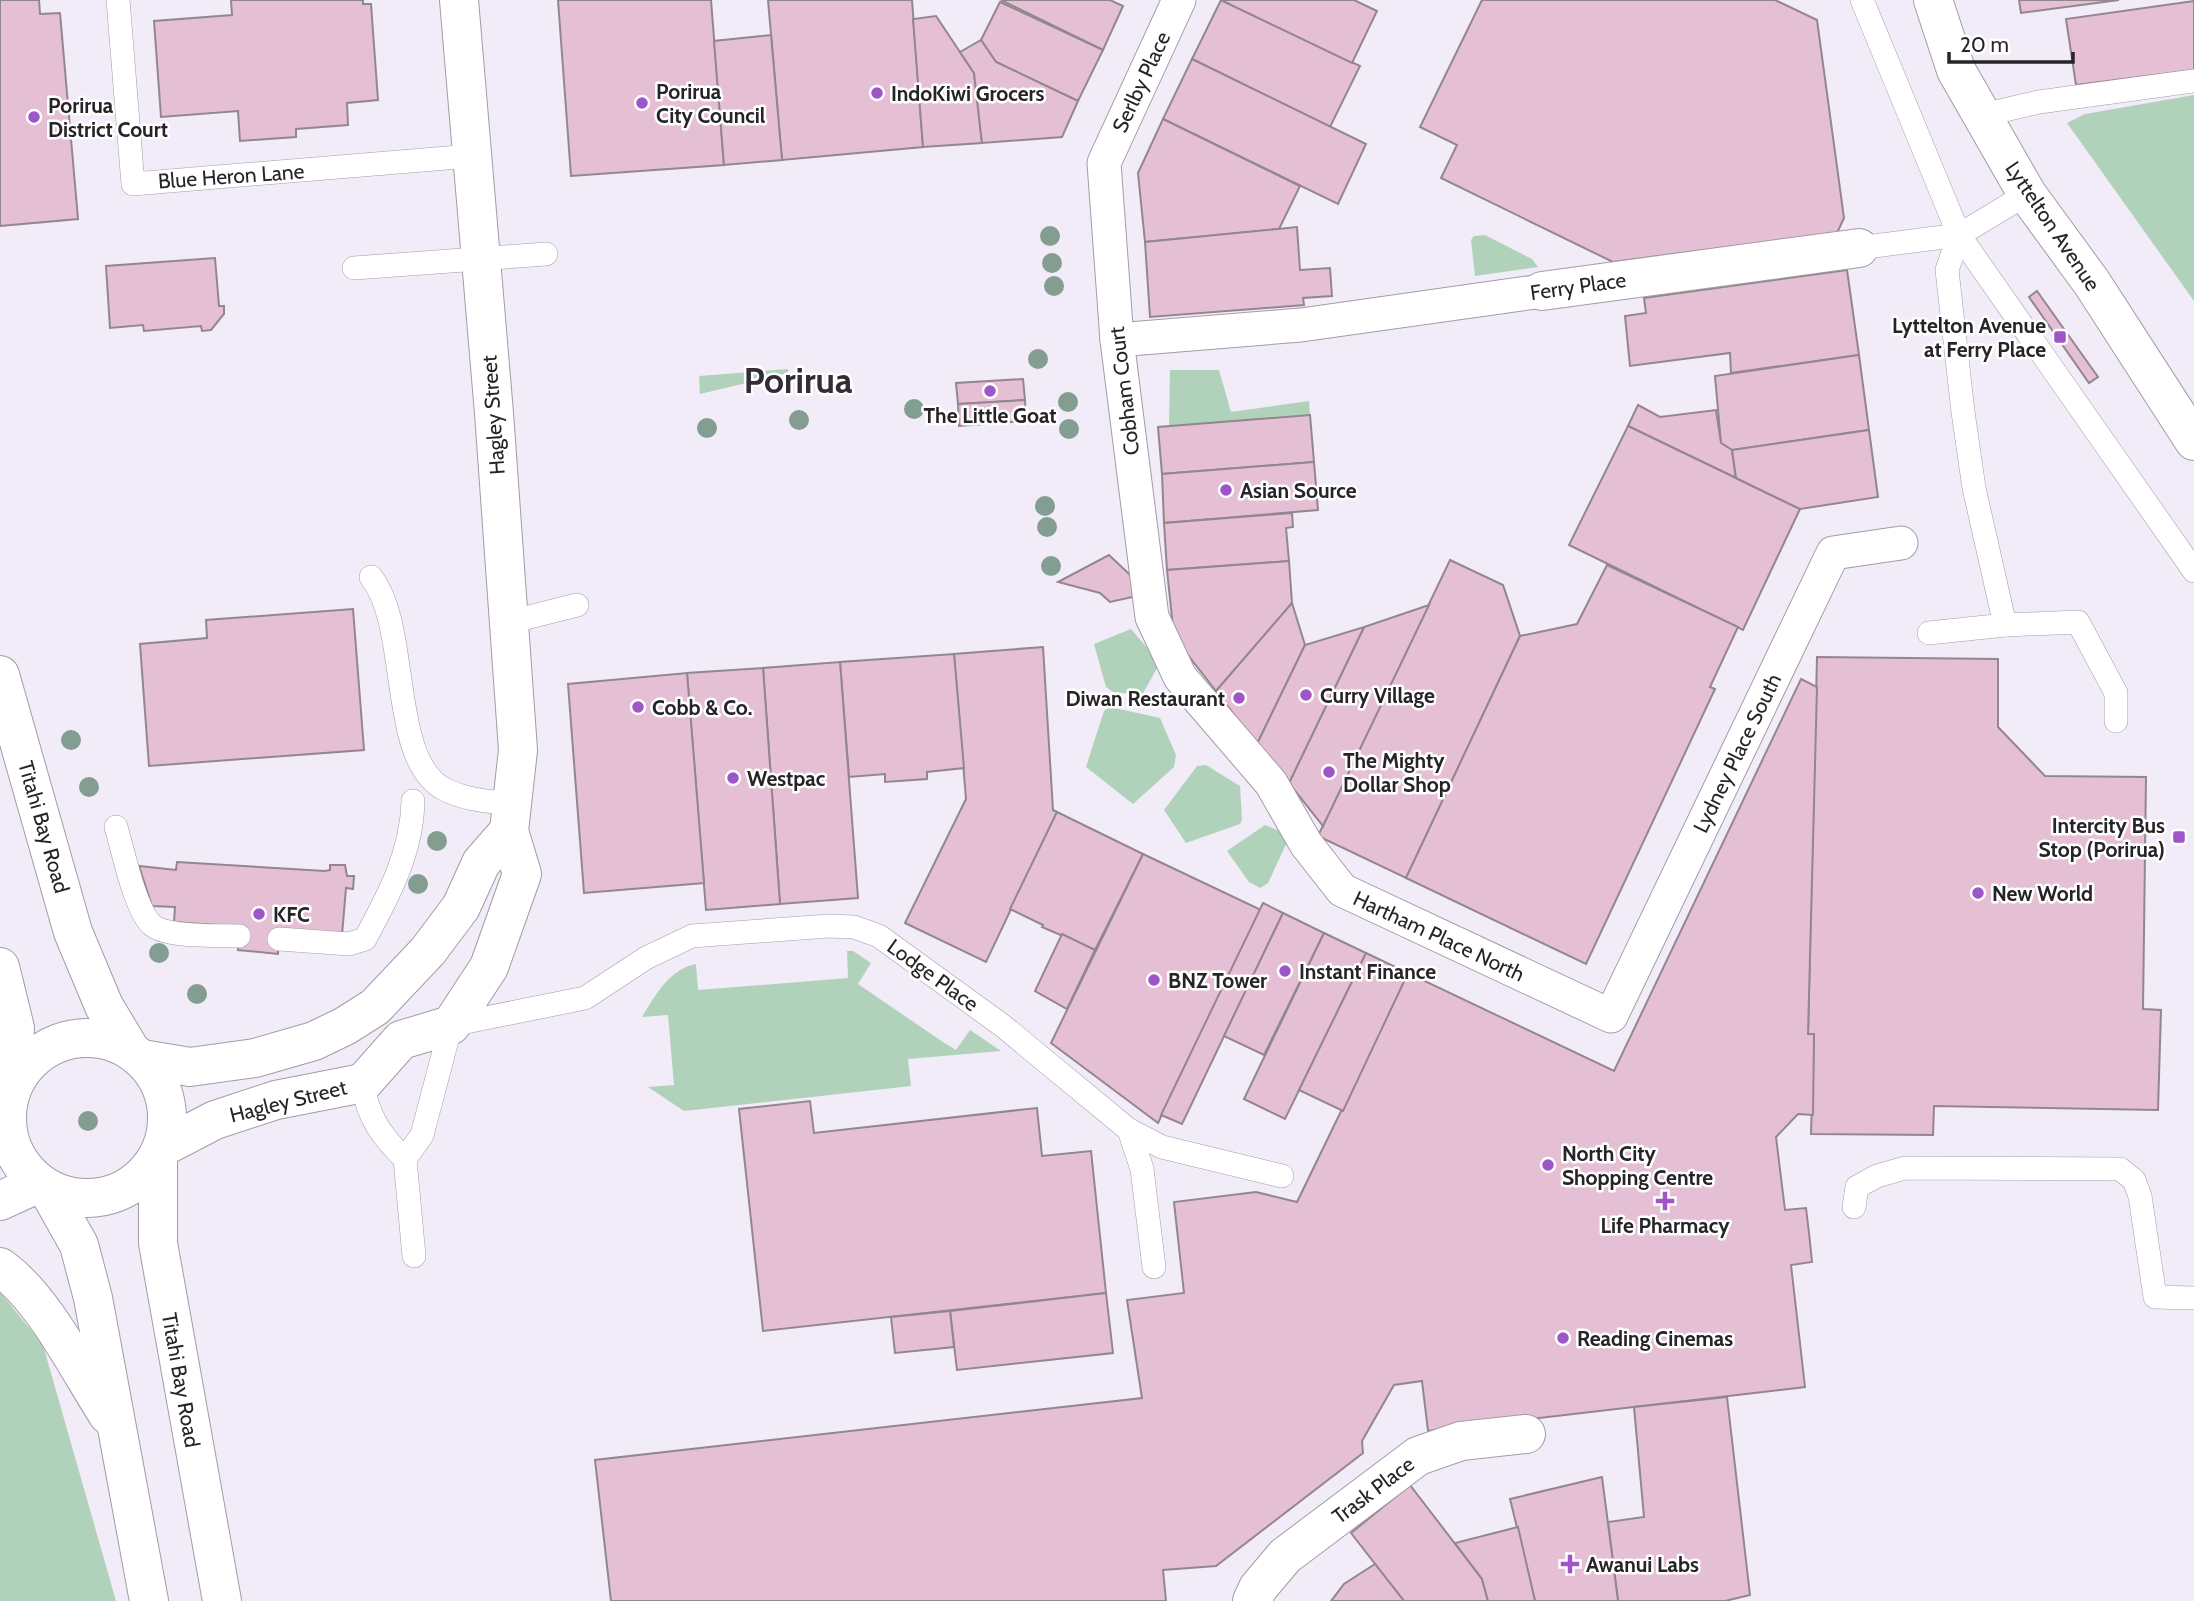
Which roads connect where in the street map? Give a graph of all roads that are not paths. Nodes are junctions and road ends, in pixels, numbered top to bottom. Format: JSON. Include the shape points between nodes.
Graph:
{"nodes":[{"id":1,"x":117,"y":0,"type":"edge"},
{"id":2,"x":458,"y":0,"type":"edge"},
{"id":3,"x":1179,"y":0,"type":"edge"},
{"id":4,"x":1863,"y":0,"type":"edge"},
{"id":5,"x":1933,"y":0,"type":"edge"},
{"id":6,"x":2194,"y":81,"type":"edge"},
{"id":7,"x":1983,"y":115,"type":"junction"},
{"id":8,"x":471,"y":156,"type":"junction"},
{"id":9,"x":1104,"y":163,"type":"joint"},
{"id":10,"x":2027,"y":194,"type":"junction"},
{"id":11,"x":1959,"y":235,"type":"junction"},
{"id":12,"x":1859,"y":248,"type":"joint"},
{"id":13,"x":546,"y":254,"type":"dead end"},
{"id":14,"x":480,"y":259,"type":"junction"},
{"id":15,"x":354,"y":268,"type":"dead end"},
{"id":16,"x":1542,"y":292,"type":"joint"},
{"id":17,"x":1118,"y":340,"type":"junction"},
{"id":18,"x":2194,"y":441,"type":"edge"},
{"id":19,"x":1902,"y":543,"type":"dead end"},
{"id":20,"x":2194,"y":571,"type":"edge"},
{"id":21,"x":371,"y":577,"type":"dead end"},
{"id":22,"x":578,"y":605,"type":"dead end"},
{"id":23,"x":1152,"y":617,"type":"joint"},
{"id":24,"x":509,"y":622,"type":"junction"},
{"id":25,"x":2004,"y":625,"type":"junction"},
{"id":26,"x":1929,"y":632,"type":"dead end"},
{"id":27,"x":0,"y":675,"type":"edge"},
{"id":28,"x":2116,"y":721,"type":"dead end"},
{"id":29,"x":413,"y":801,"type":"dead end"},
{"id":30,"x":510,"y":817,"type":"junction"},
{"id":31,"x":116,"y":827,"type":"dead end"},
{"id":32,"x":239,"y":936,"type":"dead end"},
{"id":33,"x":279,"y":939,"type":"dead end"},
{"id":34,"x":0,"y":967,"type":"edge"},
{"id":35,"x":375,"y":1007,"type":"junction"},
{"id":36,"x":1611,"y":1016,"type":"joint"},
{"id":37,"x":451,"y":1025,"type":"junction"},
{"id":38,"x":401,"y":1040,"type":"junction"},
{"id":39,"x":136,"y":1055,"type":"junction"},
{"id":40,"x":363,"y":1083,"type":"junction"},
{"id":41,"x":7,"y":1100,"type":"edge"},
{"id":42,"x":1129,"y":1130,"type":"junction"},
{"id":43,"x":160,"y":1152,"type":"junction"},
{"id":44,"x":405,"y":1159,"type":"junction"},
{"id":45,"x":1282,"y":1176,"type":"dead end"},
{"id":46,"x":43,"y":1185,"type":"junction"},
{"id":47,"x":0,"y":1201,"type":"edge"},
{"id":48,"x":1854,"y":1207,"type":"dead end"},
{"id":49,"x":414,"y":1256,"type":"dead end"},
{"id":50,"x":0,"y":1267,"type":"edge"},
{"id":51,"x":1154,"y":1267,"type":"dead end"},
{"id":52,"x":2194,"y":1298,"type":"edge"},
{"id":53,"x":117,"y":1429,"type":"junction"},
{"id":54,"x":1525,"y":1434,"type":"dead end"},
{"id":55,"x":149,"y":1601,"type":"edge"},
{"id":56,"x":222,"y":1601,"type":"edge"},
{"id":57,"x":1252,"y":1601,"type":"edge"}],
"edges":[{"from":1,"to":8,"type":"lane","name":"Blue Heron Lane","via":[[133,184]]},
{"from":2,"to":8,"type":"main road","name":"Hagley Street"},
{"from":3,"to":9,"type":"street","name":"Serlby Place"},
{"from":4,"to":11,"type":"lane"},
{"from":5,"to":7,"type":"main road","name":"Lyttelton Avenue","via":[[1956,70]]},
{"from":6,"to":7,"type":"lane","via":[[2039,102]]},
{"from":7,"to":10,"type":"main road","name":"Lyttelton Avenue"},
{"from":8,"to":14,"type":"main road","name":"Hagley Street"},
{"from":9,"to":17,"type":"street","name":"Cobham Court"},
{"from":10,"to":11,"type":"lane","name":"Ferry Place"},
{"from":10,"to":18,"type":"main road","name":"Lyttelton Avenue","via":[[2092,283]]},
{"from":11,"to":12,"type":"lane","name":"Ferry Place"},
{"from":11,"to":20,"type":"lane"},
{"from":11,"to":25,"type":"lane","via":[[1947,270],[1963,412],[1973,488]]},
{"from":12,"to":16,"type":"main road","name":"Ferry Place"},
{"from":13,"to":14,"type":"lane"},
{"from":14,"to":15,"type":"lane"},
{"from":14,"to":24,"type":"main road","name":"Hagley Street"},
{"from":16,"to":17,"type":"street","name":"Ferry Place","via":[[1301,325]]},
{"from":17,"to":23,"type":"street","name":"Cobham Court"},
{"from":19,"to":36,"type":"street","name":"Lydney Place South","via":[[1833,553]]},
{"from":21,"to":30,"type":"lane","via":[[388,607],[413,749],[431,779],[443,789]]},
{"from":22,"to":24,"type":"lane"},
{"from":23,"to":36,"type":"street","name":"Hartham Place North","via":[[1180,677],[1271,783],[1306,844],[1342,890]]},
{"from":24,"to":30,"type":"main road","name":"Hagley Street","via":[[518,750]]},
{"from":25,"to":26,"type":"lane"},
{"from":25,"to":28,"type":"lane","via":[[2078,622],[2116,693]]},
{"from":27,"to":39,"type":"main road","name":"Titahi Bay Road","via":[[73,932],[104,1006]]},
{"from":29,"to":33,"type":"lane","via":[[413,829],[392,890],[365,939],[349,944]]},
{"from":30,"to":35,"type":"main road","via":[[461,907],[428,951]]},
{"from":30,"to":37,"type":"main road","name":"Hagley Street","via":[[522,874],[489,967]]},
{"from":31,"to":32,"type":"lane","via":[[152,925],[168,932]]},
{"from":34,"to":41,"type":"main road","via":[[15,1028]]},
{"from":35,"to":38,"type":"main road"},
{"from":35,"to":39,"type":"main road","via":[[314,1041],[255,1058],[190,1067]]},
{"from":37,"to":38,"type":"main road"},
{"from":37,"to":42,"type":"lane","name":"Lodge Place","via":[[585,998],[646,958],[692,936],[854,928],[879,936],[902,951],[1003,1026]]},
{"from":37,"to":44,"type":"lane","via":[[422,1135]]},
{"from":38,"to":40,"type":"main road","name":"Hagley Street"},
{"from":39,"to":41,"type":"main road","via":[[101,1039],[69,1040],[39,1054],[18,1077]]},
{"from":39,"to":43,"type":"main road","via":[[152,1071],[166,1100],[167,1131]]},
{"from":40,"to":43,"type":"main road","name":"Hagley Street","via":[[276,1100],[215,1120]]},
{"from":40,"to":44,"type":"lane","via":[[366,1103],[382,1137]]},
{"from":41,"to":46,"type":"main road","via":[[6,1120],[15,1155]]},
{"from":42,"to":45,"type":"lane","via":[[1163,1147]]},
{"from":42,"to":51,"type":"lane","via":[[1142,1169]]},
{"from":43,"to":46,"type":"main road","via":[[129,1187],[102,1197],[74,1198]]},
{"from":43,"to":56,"type":"main road","name":"Titahi Bay Road","via":[[158,1242]]},
{"from":44,"to":49,"type":"lane"},
{"from":46,"to":47,"type":"main road"},
{"from":46,"to":53,"type":"main road","via":[[79,1245]]},
{"from":48,"to":52,"type":"lane","via":[[1857,1187],[1905,1168],[2120,1169],[2134,1180],[2140,1196],[2155,1297]]},
{"from":50,"to":53,"type":"main road","via":[[22,1283],[45,1314]]},
{"from":53,"to":55,"type":"main road"},
{"from":54,"to":57,"type":"main road","name":"Trask Place","via":[[1461,1441],[1418,1456],[1285,1556]]}]}
